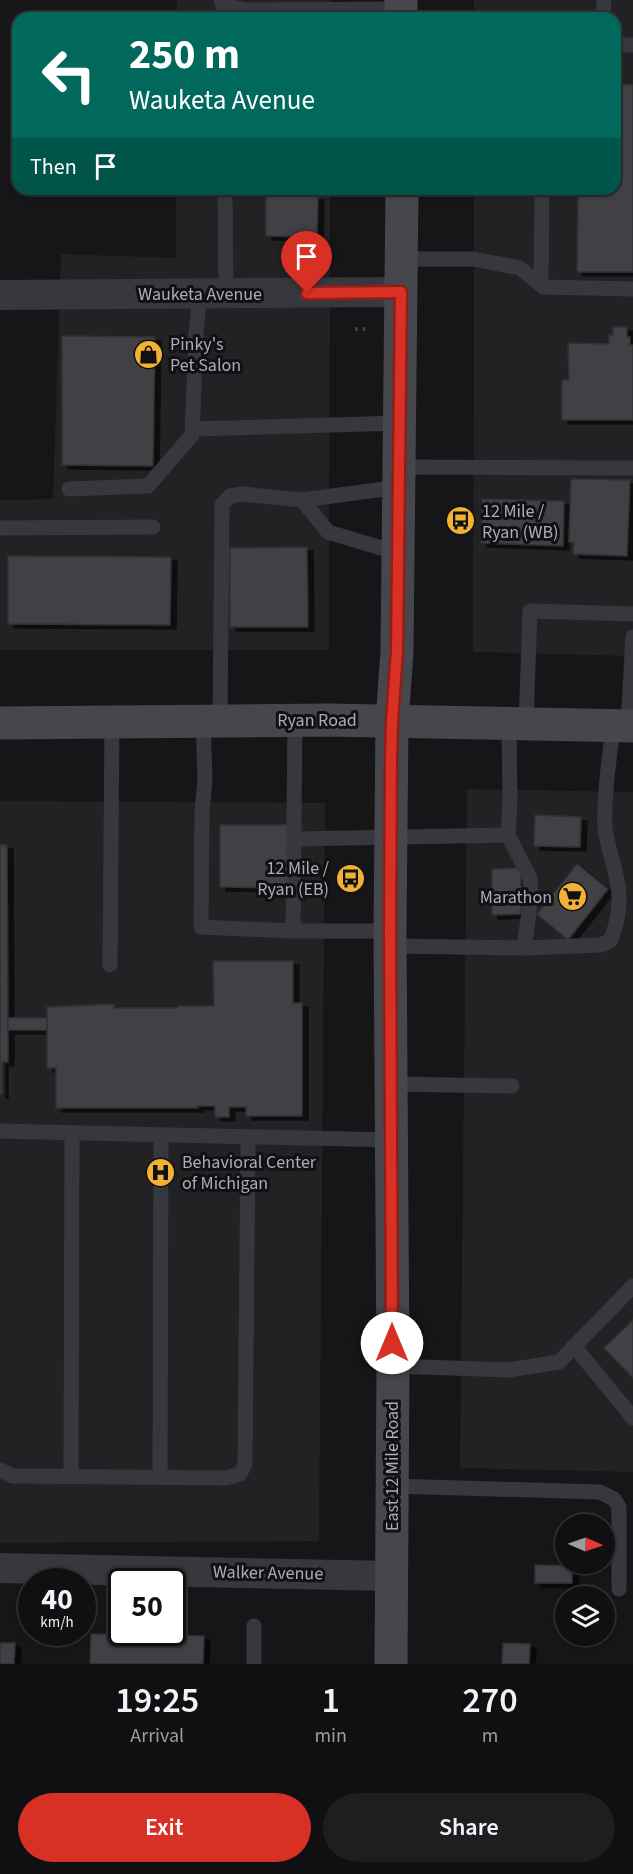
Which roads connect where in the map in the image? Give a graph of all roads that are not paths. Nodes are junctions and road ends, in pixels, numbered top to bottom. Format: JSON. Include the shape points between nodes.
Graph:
{"nodes":[{"id":1,"x":221,"y":0,"type":"edge"},
{"id":2,"x":401,"y":9,"type":"edge"},
{"id":3,"x":224,"y":195,"type":"edge"},
{"id":4,"x":402,"y":195,"type":"edge"},
{"id":5,"x":542,"y":195,"type":"edge"},
{"id":6,"x":402,"y":259,"type":"junction"},
{"id":7,"x":541,"y":285,"type":"junction"},
{"id":8,"x":633,"y":289,"type":"edge"},
{"id":9,"x":401,"y":292,"type":"junction"},
{"id":10,"x":213,"y":294,"type":"junction"},
{"id":11,"x":0,"y":295,"type":"edge"},
{"id":12,"x":400,"y":423,"type":"junction"},
{"id":13,"x":193,"y":429,"type":"junction"},
{"id":14,"x":633,"y":468,"type":"edge"},
{"id":15,"x":400,"y":477,"type":"junction"},
{"id":16,"x":69,"y":489,"type":"dead end"},
{"id":17,"x":302,"y":500,"type":"junction"},
{"id":18,"x":153,"y":527,"type":"dead end"},
{"id":19,"x":0,"y":528,"type":"edge"},
{"id":20,"x":398,"y":553,"type":"junction"},
{"id":21,"x":633,"y":614,"type":"edge"},
{"id":22,"x":633,"y":637,"type":"edge"},
{"id":23,"x":295,"y":720,"type":"junction"},
{"id":24,"x":212,"y":721,"type":"junction"},
{"id":25,"x":392,"y":721,"type":"junction"},
{"id":26,"x":112,"y":722,"type":"junction"},
{"id":27,"x":0,"y":723,"type":"edge"},
{"id":28,"x":518,"y":723,"type":"junction"},
{"id":29,"x":625,"y":725,"type":"edge"},
{"id":30,"x":508,"y":835,"type":"junction"},
{"id":31,"x":391,"y":837,"type":"junction"},
{"id":32,"x":295,"y":839,"type":"junction"},
{"id":33,"x":293,"y":930,"type":"junction"},
{"id":34,"x":391,"y":939,"type":"junction"},
{"id":35,"x":524,"y":948,"type":"junction"},
{"id":36,"x":110,"y":965,"type":"dead end"},
{"id":37,"x":391,"y":1084,"type":"junction"},
{"id":38,"x":512,"y":1086,"type":"dead end"},
{"id":39,"x":0,"y":1131,"type":"edge"},
{"id":40,"x":72,"y":1133,"type":"junction"},
{"id":41,"x":161,"y":1136,"type":"junction"},
{"id":42,"x":248,"y":1138,"type":"junction"},
{"id":43,"x":392,"y":1140,"type":"junction"},
{"id":44,"x":633,"y":1286,"type":"edge"},
{"id":45,"x":574,"y":1346,"type":"junction"},
{"id":46,"x":393,"y":1366,"type":"junction"},
{"id":47,"x":633,"y":1418,"type":"edge"},
{"id":48,"x":0,"y":1470,"type":"edge"},
{"id":49,"x":71,"y":1477,"type":"junction"},
{"id":50,"x":160,"y":1478,"type":"junction"},
{"id":51,"x":392,"y":1486,"type":"junction"},
{"id":52,"x":0,"y":1568,"type":"edge"},
{"id":53,"x":391,"y":1575,"type":"junction"},
{"id":54,"x":619,"y":1589,"type":"dead end"},
{"id":55,"x":254,"y":1626,"type":"dead end"},
{"id":56,"x":254,"y":1664,"type":"edge"},
{"id":57,"x":391,"y":1664,"type":"edge"}],
"edges":[{"from":1,"to":2,"type":"lane","via":[[223,5],[245,10]]},
{"from":3,"to":10,"type":"lane"},
{"from":4,"to":6,"type":"main road","name":"East 12 Mile Road"},
{"from":5,"to":7,"type":"lane"},
{"from":6,"to":7,"type":"lane","via":[[473,259],[520,268]]},
{"from":6,"to":9,"type":"main road","name":"East 12 Mile Road"},
{"from":7,"to":8,"type":"lane"},
{"from":9,"to":10,"type":"street","name":"Wauketa Avenue"},
{"from":9,"to":12,"type":"main road","name":"East 12 Mile Road"},
{"from":10,"to":11,"type":"street","name":"Wauketa Avenue"},
{"from":10,"to":13,"type":"lane","via":[[196,334]]},
{"from":12,"to":13,"type":"lane"},
{"from":12,"to":15,"type":"main road","name":"East 12 Mile Road"},
{"from":13,"to":16,"type":"lane","via":[[148,486]]},
{"from":14,"to":15,"type":"lane"},
{"from":15,"to":17,"type":"lane"},
{"from":15,"to":20,"type":"main road","name":"East 12 Mile Road"},
{"from":17,"to":20,"type":"lane","via":[[328,532]]},
{"from":17,"to":24,"type":"lane","via":[[242,494],[230,496],[222,505]]},
{"from":18,"to":19,"type":"lane"},
{"from":20,"to":25,"type":"main road","name":"East 12 Mile Road"},
{"from":21,"to":28,"type":"lane","via":[[530,610]]},
{"from":22,"to":29,"type":"lane"},
{"from":23,"to":24,"type":"main road","name":"Ryan Road"},
{"from":23,"to":25,"type":"main road","name":"Ryan Road"},
{"from":23,"to":32,"type":"lane"},
{"from":24,"to":26,"type":"main road","name":"Ryan Road"},
{"from":24,"to":33,"type":"lane","via":[[202,811],[201,927]]},
{"from":25,"to":28,"type":"main road","name":"Ryan Road"},
{"from":25,"to":31,"type":"main road","name":"East 12 Mile Road"},
{"from":26,"to":27,"type":"main road","name":"Ryan Road"},
{"from":26,"to":36,"type":"lane"},
{"from":28,"to":29,"type":"main road","name":"Ryan Road"},
{"from":28,"to":30,"type":"lane"},
{"from":29,"to":35,"type":"lane","via":[[605,824],[619,895],[611,940],[601,945]]},
{"from":30,"to":31,"type":"lane"},
{"from":30,"to":35,"type":"lane","via":[[530,878]]},
{"from":31,"to":32,"type":"lane"},
{"from":31,"to":34,"type":"main road","name":"East 12 Mile Road"},
{"from":32,"to":33,"type":"lane"},
{"from":33,"to":34,"type":"lane"},
{"from":34,"to":35,"type":"lane"},
{"from":34,"to":37,"type":"main road","name":"East 12 Mile Road"},
{"from":37,"to":38,"type":"lane"},
{"from":37,"to":43,"type":"main road","name":"East 12 Mile Road"},
{"from":39,"to":40,"type":"lane"},
{"from":40,"to":41,"type":"lane"},
{"from":40,"to":49,"type":"lane"},
{"from":41,"to":42,"type":"lane"},
{"from":41,"to":50,"type":"lane"},
{"from":42,"to":43,"type":"lane"},
{"from":42,"to":50,"type":"lane","via":[[245,1464],[240,1474],[226,1478]]},
{"from":43,"to":46,"type":"main road","name":"East 12 Mile Road"},
{"from":44,"to":45,"type":"lane"},
{"from":45,"to":46,"type":"lane","via":[[559,1362],[509,1370]]},
{"from":45,"to":47,"type":"lane"},
{"from":46,"to":51,"type":"main road","name":"East 12 Mile Road"},
{"from":48,"to":49,"type":"lane","via":[[13,1476]]},
{"from":49,"to":50,"type":"lane"},
{"from":51,"to":53,"type":"main road","name":"East 12 Mile Road"},
{"from":51,"to":54,"type":"lane","via":[[600,1492],[614,1499],[619,1507]]},
{"from":52,"to":53,"type":"street","name":"Walker Avenue"},
{"from":53,"to":57,"type":"main road","name":"East 12 Mile Road"},
{"from":55,"to":56,"type":"lane"}]}
